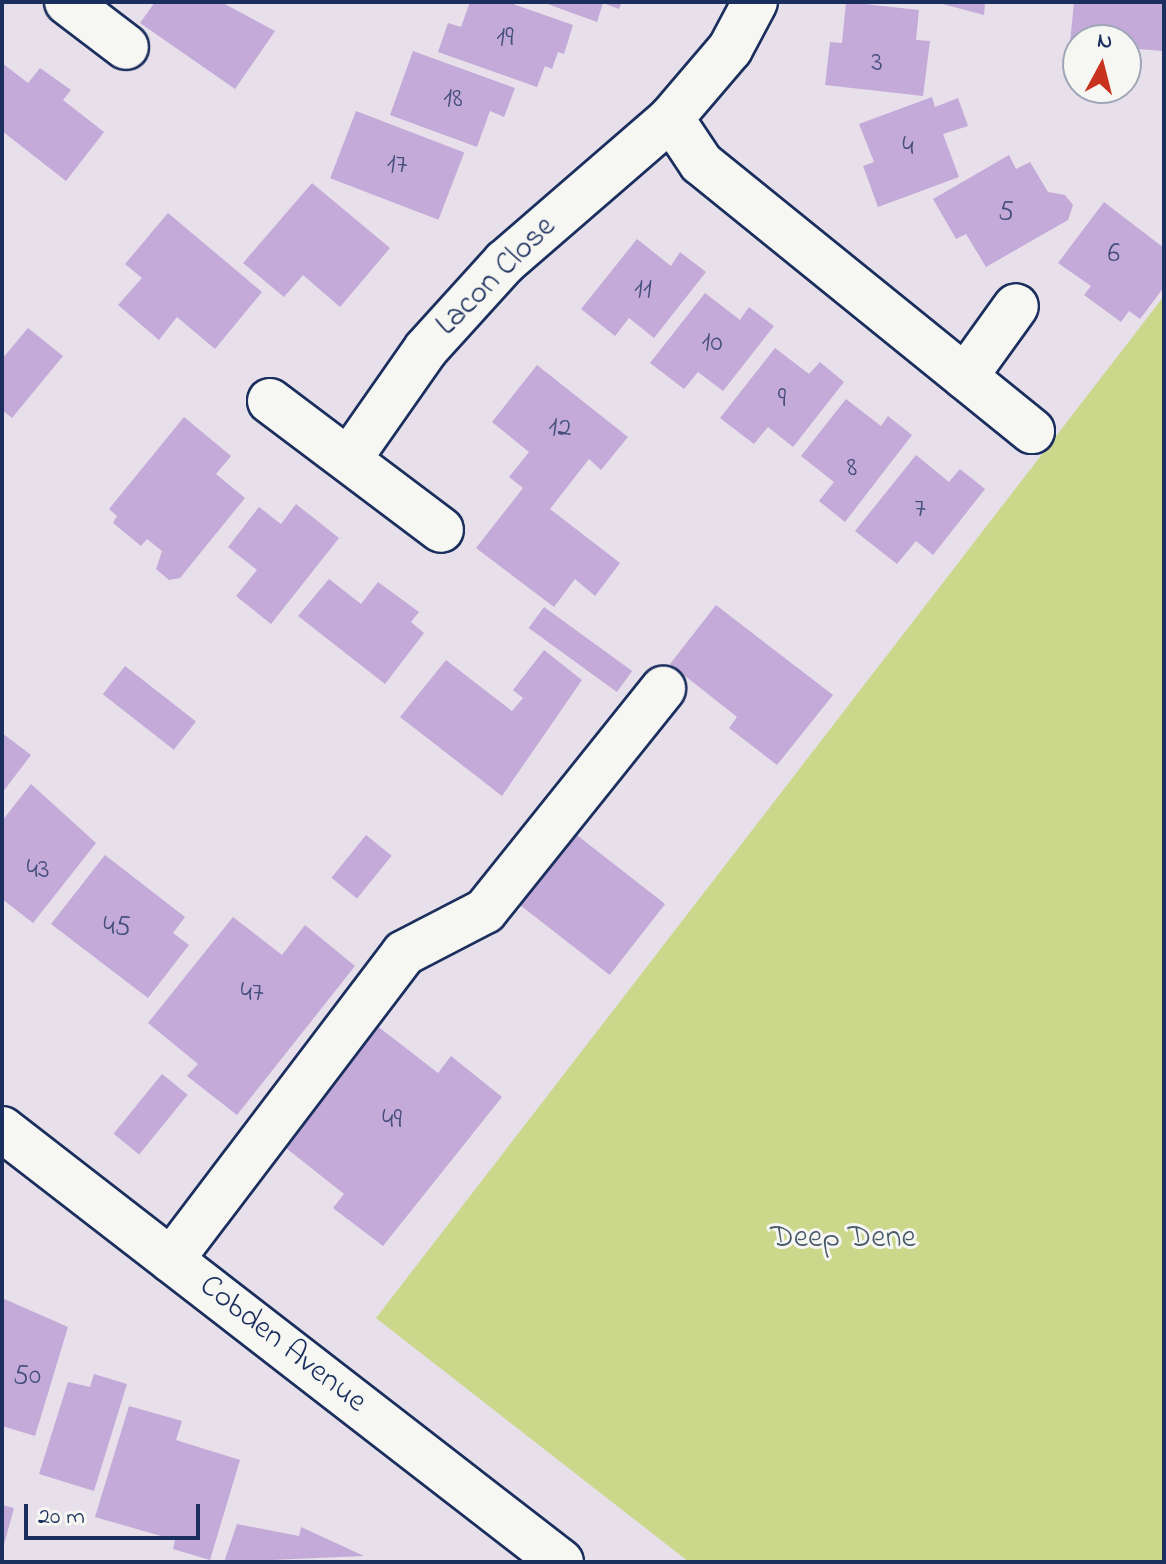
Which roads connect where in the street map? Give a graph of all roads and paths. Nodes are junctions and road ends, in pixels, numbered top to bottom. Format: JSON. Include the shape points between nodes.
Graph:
{"nodes":[{"id":1,"x":67,"y":2,"type":"edge"},
{"id":2,"x":755,"y":2,"type":"edge"},
{"id":3,"x":126,"y":47,"type":"dead end"},
{"id":4,"x":671,"y":118,"type":"junction"},
{"id":5,"x":1016,"y":306,"type":"dead end"},
{"id":6,"x":965,"y":377,"type":"junction"},
{"id":7,"x":270,"y":401,"type":"dead end"},
{"id":8,"x":1032,"y":431,"type":"dead end"},
{"id":9,"x":349,"y":459,"type":"junction"},
{"id":10,"x":441,"y":530,"type":"dead end"},
{"id":11,"x":663,"y":689,"type":"dead end"},
{"id":12,"x":2,"y":1129,"type":"edge"},
{"id":13,"x":171,"y":1260,"type":"junction"},
{"id":14,"x":561,"y":1562,"type":"edge"}],
"edges":[{"from":1,"to":3,"type":"street"},
{"from":2,"to":4,"type":"street","name":"Lacon Close","via":[[730,49]]},
{"from":4,"to":6,"type":"street","via":[[701,163]]},
{"from":4,"to":9,"type":"street","name":"Lacon Close","via":[[505,262],[426,349]]},
{"from":5,"to":6,"type":"street"},
{"from":6,"to":8,"type":"street"},
{"from":7,"to":9,"type":"street"},
{"from":9,"to":10,"type":"street"},
{"from":11,"to":13,"type":"street","via":[[485,911],[404,953]]},
{"from":12,"to":13,"type":"street","name":"Cobden Avenue"},
{"from":13,"to":14,"type":"street","name":"Cobden Avenue"}]}
